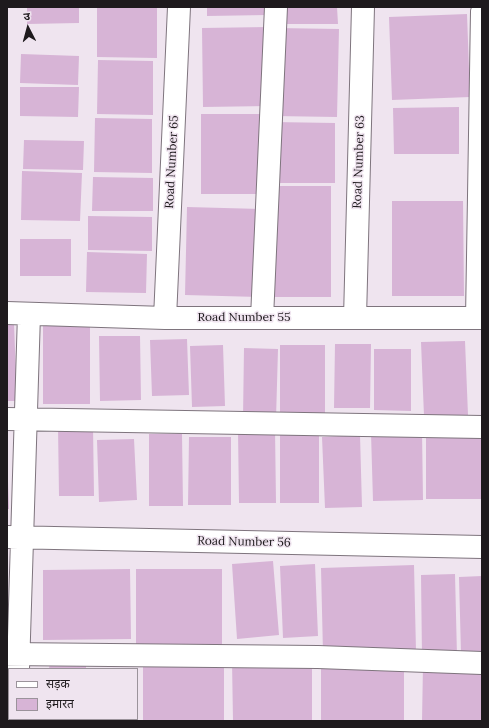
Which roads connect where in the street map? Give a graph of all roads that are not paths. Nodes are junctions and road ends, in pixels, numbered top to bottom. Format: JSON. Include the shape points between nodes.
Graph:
{"nodes":[{"id":1,"x":179,"y":7,"type":"edge"},
{"id":2,"x":276,"y":7,"type":"edge"},
{"id":3,"x":363,"y":7,"type":"edge"},
{"id":4,"x":482,"y":12,"type":"edge"},
{"id":5,"x":7,"y":313,"type":"edge"},
{"id":6,"x":29,"y":314,"type":"junction"},
{"id":7,"x":165,"y":318,"type":"junction"},
{"id":8,"x":262,"y":318,"type":"junction"},
{"id":9,"x":355,"y":318,"type":"junction"},
{"id":10,"x":479,"y":318,"type":"edge"},
{"id":11,"x":16,"y":419,"type":"edge"},
{"id":12,"x":482,"y":428,"type":"edge"},
{"id":13,"x":14,"y":537,"type":"edge"},
{"id":14,"x":482,"y":547,"type":"edge"},
{"id":15,"x":14,"y":659,"type":"edge"},
{"id":16,"x":482,"y":663,"type":"edge"}],
"edges":[{"from":1,"to":7,"type":"street","name":"Road Number 65"},
{"from":2,"to":8,"type":"street"},
{"from":3,"to":9,"type":"street","name":"Road Number 63"},
{"from":4,"to":10,"type":"street"},
{"from":5,"to":6,"type":"street","name":"Road Number 55"},
{"from":6,"to":7,"type":"street","name":"Road Number 55"},
{"from":6,"to":11,"type":"street"},
{"from":7,"to":8,"type":"street","name":"Road Number 55"},
{"from":8,"to":9,"type":"street","name":"Road Number 55"},
{"from":9,"to":10,"type":"street","name":"Road Number 55"},
{"from":11,"to":12,"type":"street"},
{"from":11,"to":13,"type":"street"},
{"from":13,"to":14,"type":"street","name":"Road Number 56"},
{"from":13,"to":15,"type":"street"},
{"from":15,"to":16,"type":"street","via":[[318,657]]}]}
